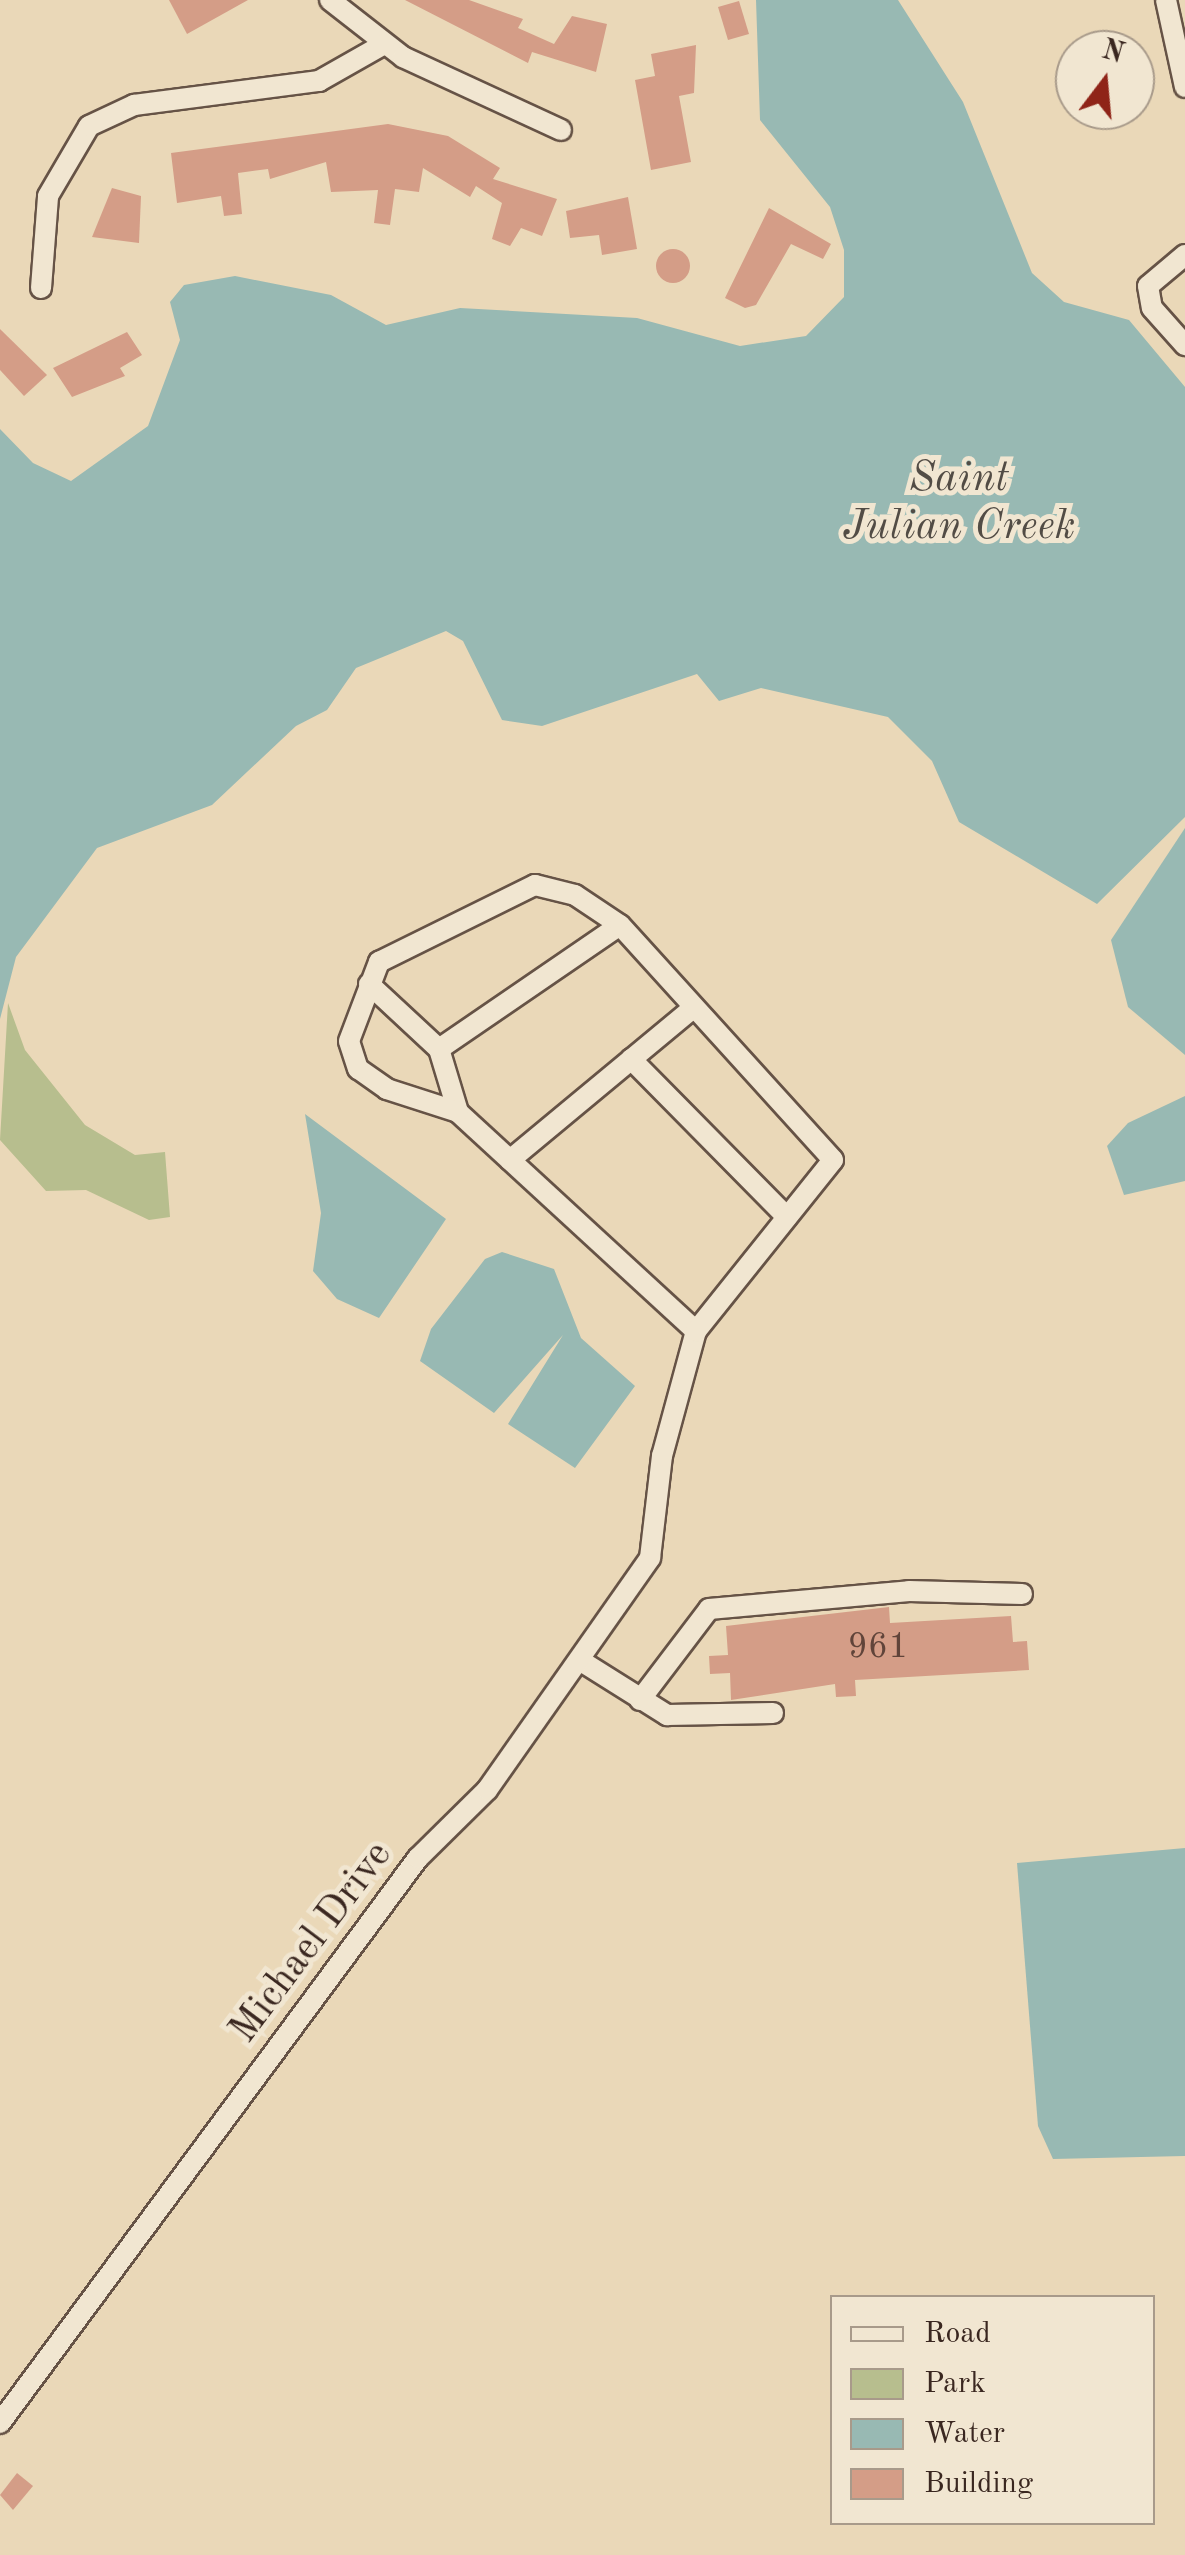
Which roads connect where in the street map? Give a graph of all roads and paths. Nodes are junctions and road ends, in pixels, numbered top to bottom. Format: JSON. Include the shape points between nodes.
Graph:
{"nodes":[{"id":1,"x":330,"y":0,"type":"edge"},
{"id":2,"x":1166,"y":0,"type":"edge"},
{"id":3,"x":384,"y":44,"type":"junction"},
{"id":4,"x":1185,"y":87,"type":"edge"},
{"id":5,"x":561,"y":130,"type":"dead end"},
{"id":6,"x":1185,"y":256,"type":"edge"},
{"id":7,"x":42,"y":288,"type":"dead end"},
{"id":8,"x":1185,"y":345,"type":"edge"},
{"id":9,"x":620,"y":926,"type":"junction"},
{"id":10,"x":370,"y":984,"type":"junction"},
{"id":11,"x":694,"y":1007,"type":"junction"},
{"id":12,"x":439,"y":1049,"type":"junction"},
{"id":13,"x":631,"y":1059,"type":"junction"},
{"id":14,"x":458,"y":1112,"type":"junction"},
{"id":15,"x":510,"y":1160,"type":"junction"},
{"id":16,"x":787,"y":1217,"type":"junction"},
{"id":17,"x":696,"y":1332,"type":"junction"},
{"id":18,"x":1022,"y":1594,"type":"dead end"},
{"id":19,"x":581,"y":1661,"type":"junction"},
{"id":20,"x":640,"y":1700,"type":"junction"},
{"id":21,"x":773,"y":1713,"type":"dead end"},
{"id":22,"x":0,"y":2422,"type":"edge"}],
"edges":[{"from":1,"to":3,"type":"street"},
{"from":2,"to":4,"type":"street"},
{"from":3,"to":5,"type":"street"},
{"from":3,"to":7,"type":"street","via":[[319,81],[134,106],[89,126],[48,196]]},
{"from":6,"to":8,"type":"street","via":[[1148,286],[1152,308]]},
{"from":9,"to":10,"type":"street","via":[[575,895],[535,885],[379,962]]},
{"from":9,"to":11,"type":"street"},
{"from":9,"to":12,"type":"street"},
{"from":10,"to":12,"type":"street"},
{"from":10,"to":14,"type":"street","via":[[349,1041],[358,1069],[387,1090]]},
{"from":11,"to":13,"type":"street"},
{"from":11,"to":16,"type":"street","via":[[833,1160]]},
{"from":12,"to":14,"type":"street"},
{"from":13,"to":15,"type":"street"},
{"from":13,"to":16,"type":"street"},
{"from":14,"to":15,"type":"street"},
{"from":15,"to":17,"type":"street"},
{"from":16,"to":17,"type":"street"},
{"from":17,"to":19,"type":"street","name":"Michael Drive","via":[[662,1456],[662,1500],[650,1558]]},
{"from":18,"to":20,"type":"street","via":[[910,1591],[710,1609]]},
{"from":19,"to":20,"type":"street"},
{"from":19,"to":22,"type":"street","name":"Michael Drive","via":[[486,1790],[391,1894]]},
{"from":20,"to":21,"type":"street","via":[[694,1719]]}]}
